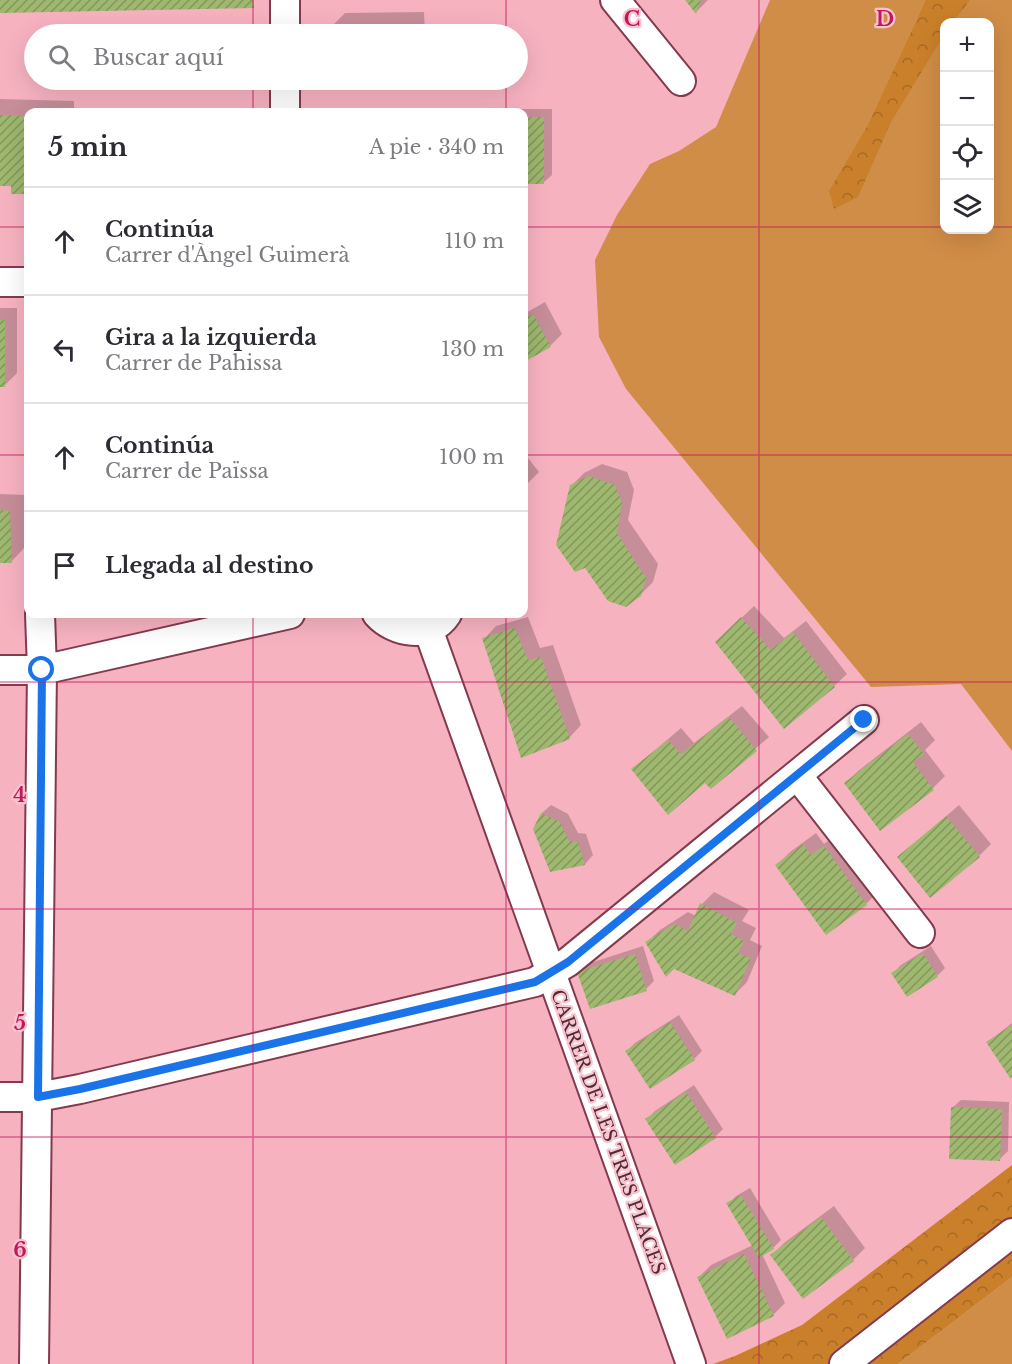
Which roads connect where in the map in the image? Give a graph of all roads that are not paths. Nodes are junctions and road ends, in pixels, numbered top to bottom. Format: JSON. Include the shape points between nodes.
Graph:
{"nodes":[{"id":1,"x":285,"y":0,"type":"edge"},
{"id":2,"x":615,"y":0,"type":"edge"},
{"id":3,"x":285,"y":24,"type":"edge"},
{"id":4,"x":681,"y":81,"type":"dead end"},
{"id":5,"x":285,"y":90,"type":"edge"},
{"id":6,"x":285,"y":108,"type":"edge"},
{"id":7,"x":0,"y":282,"type":"edge"},
{"id":8,"x":24,"y":282,"type":"edge"},
{"id":9,"x":40,"y":618,"type":"edge"},
{"id":10,"x":272,"y":618,"type":"edge"},
{"id":11,"x":380,"y":618,"type":"edge"},
{"id":12,"x":437,"y":621,"type":"edge"},
{"id":13,"x":0,"y":670,"type":"edge"},
{"id":14,"x":42,"y":670,"type":"junction"},
{"id":15,"x":864,"y":720,"type":"dead end"},
{"id":16,"x":797,"y":775,"type":"junction"},
{"id":17,"x":920,"y":933,"type":"dead end"},
{"id":18,"x":551,"y":972,"type":"junction"},
{"id":19,"x":0,"y":1097,"type":"edge"},
{"id":20,"x":38,"y":1097,"type":"junction"},
{"id":21,"x":1012,"y":1233,"type":"edge"},
{"id":22,"x":34,"y":1364,"type":"edge"},
{"id":23,"x":691,"y":1364,"type":"edge"},
{"id":24,"x":844,"y":1364,"type":"edge"}],
"edges":[{"from":1,"to":3,"type":"street"},
{"from":2,"to":4,"type":"street"},
{"from":5,"to":6,"type":"street"},
{"from":7,"to":8,"type":"street"},
{"from":9,"to":14,"type":"street"},
{"from":10,"to":14,"type":"street"},
{"from":11,"to":12,"type":"street","via":[[398,629],[413,632]]},
{"from":12,"to":18,"type":"street","name":"CARRER DE LES TRES PLACES"},
{"from":13,"to":14,"type":"street"},
{"from":14,"to":20,"type":"street"},
{"from":15,"to":16,"type":"street"},
{"from":16,"to":17,"type":"street"},
{"from":16,"to":18,"type":"street"},
{"from":18,"to":20,"type":"street","via":[[535,982]]},
{"from":18,"to":23,"type":"street","name":"CARRER DE LES TRES PLACES"},
{"from":19,"to":20,"type":"street"},
{"from":20,"to":22,"type":"street"},
{"from":21,"to":24,"type":"street"}]}
